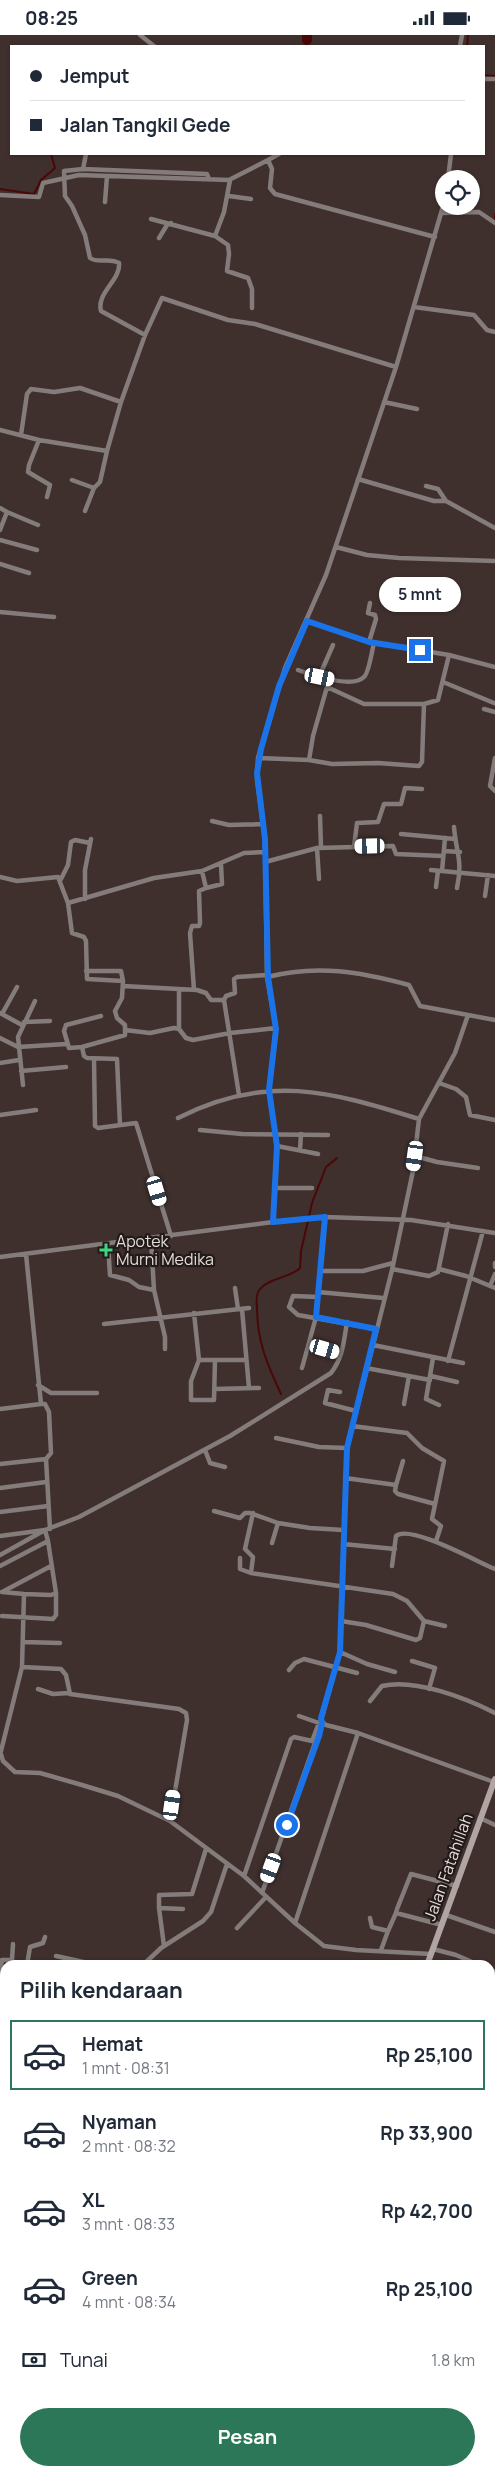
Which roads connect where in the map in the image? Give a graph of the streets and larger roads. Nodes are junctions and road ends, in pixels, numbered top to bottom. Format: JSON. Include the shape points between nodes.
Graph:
{"nodes":[{"id":1,"x":140,"y":35,"type":"edge"},
{"id":2,"x":153,"y":45,"type":"edge"},
{"id":3,"x":86,"y":155,"type":"edge"},
{"id":4,"x":277,"y":155,"type":"edge"},
{"id":5,"x":451,"y":155,"type":"edge"},
{"id":6,"x":268,"y":160,"type":"junction"},
{"id":7,"x":83,"y":169,"type":"junction"},
{"id":8,"x":449,"y":170,"type":"edge"},
{"id":9,"x":104,"y":174,"type":"junction"},
{"id":10,"x":62,"y":180,"type":"junction"},
{"id":11,"x":230,"y":180,"type":"junction"},
{"id":12,"x":0,"y":195,"type":"edge"},
{"id":13,"x":229,"y":195,"type":"junction"},
{"id":14,"x":250,"y":199,"type":"dead end"},
{"id":15,"x":105,"y":202,"type":"dead end"},
{"id":16,"x":480,"y":213,"type":"edge"},
{"id":17,"x":440,"y":215,"type":"edge"},
{"id":18,"x":152,"y":219,"type":"dead end"},
{"id":19,"x":494,"y":222,"type":"edge"},
{"id":20,"x":171,"y":223,"type":"junction"},
{"id":21,"x":215,"y":236,"type":"junction"},
{"id":22,"x":435,"y":237,"type":"junction"},
{"id":23,"x":159,"y":238,"type":"dead end"},
{"id":24,"x":414,"y":307,"type":"junction"},
{"id":25,"x":252,"y":308,"type":"dead end"},
{"id":26,"x":495,"y":332,"type":"edge"},
{"id":27,"x":145,"y":335,"type":"junction"},
{"id":28,"x":396,"y":367,"type":"junction"},
{"id":29,"x":121,"y":402,"type":"junction"},
{"id":30,"x":384,"y":402,"type":"junction"},
{"id":31,"x":417,"y":409,"type":"dead end"},
{"id":32,"x":0,"y":430,"type":"edge"},
{"id":33,"x":21,"y":435,"type":"junction"},
{"id":34,"x":39,"y":440,"type":"junction"},
{"id":35,"x":106,"y":451,"type":"junction"},
{"id":36,"x":72,"y":479,"type":"dead end"},
{"id":37,"x":358,"y":479,"type":"junction"},
{"id":38,"x":426,"y":486,"type":"dead end"},
{"id":39,"x":94,"y":488,"type":"junction"},
{"id":40,"x":47,"y":497,"type":"dead end"},
{"id":41,"x":446,"y":501,"type":"junction"},
{"id":42,"x":0,"y":508,"type":"edge"},
{"id":43,"x":85,"y":511,"type":"dead end"},
{"id":44,"x":7,"y":512,"type":"junction"},
{"id":45,"x":38,"y":525,"type":"dead end"},
{"id":46,"x":495,"y":529,"type":"edge"},
{"id":47,"x":0,"y":530,"type":"edge"},
{"id":48,"x":0,"y":540,"type":"edge"},
{"id":49,"x":336,"y":547,"type":"junction"},
{"id":50,"x":37,"y":549,"type":"dead end"},
{"id":51,"x":495,"y":561,"type":"edge"},
{"id":52,"x":0,"y":564,"type":"edge"},
{"id":53,"x":29,"y":573,"type":"dead end"},
{"id":54,"x":370,"y":603,"type":"dead end"},
{"id":55,"x":0,"y":612,"type":"edge"},
{"id":56,"x":54,"y":617,"type":"dead end"},
{"id":57,"x":307,"y":621,"type":"junction"},
{"id":58,"x":371,"y":642,"type":"junction"},
{"id":59,"x":333,"y":645,"type":"dead end"},
{"id":60,"x":449,"y":655,"type":"junction"},
{"id":61,"x":495,"y":667,"type":"edge"},
{"id":62,"x":298,"y":670,"type":"dead end"},
{"id":63,"x":320,"y":677,"type":"junction"},
{"id":64,"x":443,"y":683,"type":"junction"},
{"id":65,"x":494,"y":703,"type":"edge"},
{"id":66,"x":424,"y":705,"type":"junction"},
{"id":67,"x":484,"y":709,"type":"dead end"},
{"id":68,"x":495,"y":712,"type":"edge"},
{"id":69,"x":258,"y":758,"type":"junction"},
{"id":70,"x":495,"y":758,"type":"edge"},
{"id":71,"x":309,"y":760,"type":"junction"},
{"id":72,"x":422,"y":789,"type":"dead end"},
{"id":73,"x":495,"y":791,"type":"edge"},
{"id":74,"x":320,"y":816,"type":"dead end"},
{"id":75,"x":212,"y":821,"type":"dead end"},
{"id":76,"x":264,"y":824,"type":"junction"},
{"id":77,"x":454,"y":827,"type":"dead end"},
{"id":78,"x":428,"y":830,"type":"dead end"},
{"id":79,"x":401,"y":834,"type":"dead end"},
{"id":80,"x":428,"y":836,"type":"junction"},
{"id":81,"x":445,"y":838,"type":"junction"},
{"id":82,"x":455,"y":839,"type":"junction"},
{"id":83,"x":319,"y":847,"type":"junction"},
{"id":84,"x":354,"y":847,"type":"junction"},
{"id":85,"x":265,"y":852,"type":"junction"},
{"id":86,"x":460,"y":853,"type":"junction"},
{"id":87,"x":444,"y":854,"type":"junction"},
{"id":88,"x":265,"y":862,"type":"junction"},
{"id":89,"x":221,"y":864,"type":"junction"},
{"id":90,"x":431,"y":870,"type":"dead end"},
{"id":91,"x":202,"y":871,"type":"junction"},
{"id":92,"x":440,"y":871,"type":"junction"},
{"id":93,"x":460,"y":872,"type":"junction"},
{"id":94,"x":488,"y":875,"type":"junction"},
{"id":95,"x":495,"y":876,"type":"edge"},
{"id":96,"x":0,"y":877,"type":"edge"},
{"id":97,"x":61,"y":879,"type":"junction"},
{"id":98,"x":319,"y":879,"type":"dead end"},
{"id":99,"x":436,"y":887,"type":"dead end"},
{"id":100,"x":206,"y":888,"type":"junction"},
{"id":101,"x":457,"y":888,"type":"dead end"},
{"id":102,"x":485,"y":896,"type":"dead end"},
{"id":103,"x":84,"y":899,"type":"junction"},
{"id":104,"x":68,"y":903,"type":"junction"},
{"id":105,"x":86,"y":971,"type":"junction"},
{"id":106,"x":267,"y":976,"type":"junction"},
{"id":107,"x":123,"y":983,"type":"junction"},
{"id":108,"x":17,"y":987,"type":"dead end"},
{"id":109,"x":180,"y":989,"type":"junction"},
{"id":110,"x":194,"y":991,"type":"junction"},
{"id":111,"x":224,"y":1000,"type":"junction"},
{"id":112,"x":35,"y":1001,"type":"dead end"},
{"id":113,"x":1,"y":1013,"type":"edge"},
{"id":114,"x":101,"y":1015,"type":"dead end"},
{"id":115,"x":468,"y":1015,"type":"junction"},
{"id":116,"x":495,"y":1020,"type":"edge"},
{"id":117,"x":50,"y":1021,"type":"dead end"},
{"id":118,"x":23,"y":1023,"type":"junction"},
{"id":119,"x":179,"y":1029,"type":"junction"},
{"id":120,"x":276,"y":1029,"type":"junction"},
{"id":121,"x":125,"y":1030,"type":"junction"},
{"id":122,"x":230,"y":1033,"type":"junction"},
{"id":123,"x":0,"y":1038,"type":"edge"},
{"id":124,"x":66,"y":1044,"type":"junction"},
{"id":125,"x":18,"y":1047,"type":"junction"},
{"id":126,"x":82,"y":1047,"type":"junction"},
{"id":127,"x":94,"y":1059,"type":"junction"},
{"id":128,"x":19,"y":1060,"type":"junction"},
{"id":129,"x":0,"y":1063,"type":"edge"},
{"id":130,"x":66,"y":1067,"type":"dead end"},
{"id":131,"x":21,"y":1071,"type":"junction"},
{"id":132,"x":439,"y":1083,"type":"junction"},
{"id":133,"x":23,"y":1085,"type":"dead end"},
{"id":134,"x":269,"y":1090,"type":"junction"},
{"id":135,"x":239,"y":1095,"type":"junction"},
{"id":136,"x":36,"y":1110,"type":"dead end"},
{"id":137,"x":0,"y":1115,"type":"edge"},
{"id":138,"x":178,"y":1118,"type":"dead end"},
{"id":139,"x":419,"y":1119,"type":"junction"},
{"id":140,"x":495,"y":1120,"type":"edge"},
{"id":141,"x":120,"y":1125,"type":"junction"},
{"id":142,"x":200,"y":1130,"type":"dead end"},
{"id":143,"x":275,"y":1133,"type":"junction"},
{"id":144,"x":301,"y":1134,"type":"junction"},
{"id":145,"x":328,"y":1135,"type":"dead end"},
{"id":146,"x":277,"y":1146,"type":"junction"},
{"id":147,"x":300,"y":1150,"type":"junction"},
{"id":148,"x":318,"y":1154,"type":"dead end"},
{"id":149,"x":415,"y":1156,"type":"junction"},
{"id":150,"x":478,"y":1168,"type":"dead end"},
{"id":151,"x":275,"y":1188,"type":"junction"},
{"id":152,"x":312,"y":1188,"type":"dead end"},
{"id":153,"x":325,"y":1217,"type":"junction"},
{"id":154,"x":401,"y":1219,"type":"junction"},
{"id":155,"x":273,"y":1222,"type":"junction"},
{"id":156,"x":448,"y":1225,"type":"junction"},
{"id":157,"x":483,"y":1231,"type":"junction"},
{"id":158,"x":495,"y":1232,"type":"edge"},
{"id":159,"x":172,"y":1236,"type":"junction"},
{"id":160,"x":151,"y":1239,"type":"junction"},
{"id":161,"x":108,"y":1244,"type":"junction"},
{"id":162,"x":26,"y":1254,"type":"junction"},
{"id":163,"x":0,"y":1257,"type":"edge"},
{"id":164,"x":393,"y":1263,"type":"junction"},
{"id":165,"x":495,"y":1263,"type":"edge"},
{"id":166,"x":495,"y":1267,"type":"edge"},
{"id":167,"x":392,"y":1269,"type":"junction"},
{"id":168,"x":439,"y":1269,"type":"junction"},
{"id":169,"x":321,"y":1271,"type":"junction"},
{"id":170,"x":495,"y":1274,"type":"edge"},
{"id":171,"x":469,"y":1277,"type":"junction"},
{"id":172,"x":235,"y":1287,"type":"dead end"},
{"id":173,"x":493,"y":1287,"type":"edge"},
{"id":174,"x":154,"y":1290,"type":"junction"},
{"id":175,"x":318,"y":1295,"type":"junction"},
{"id":176,"x":384,"y":1299,"type":"junction"},
{"id":177,"x":249,"y":1308,"type":"dead end"},
{"id":178,"x":240,"y":1309,"type":"junction"},
{"id":179,"x":194,"y":1313,"type":"junction"},
{"id":180,"x":160,"y":1316,"type":"junction"},
{"id":181,"x":316,"y":1317,"type":"junction"},
{"id":182,"x":347,"y":1322,"type":"junction"},
{"id":183,"x":104,"y":1324,"type":"dead end"},
{"id":184,"x":376,"y":1329,"type":"junction"},
{"id":185,"x":309,"y":1345,"type":"junction"},
{"id":186,"x":373,"y":1345,"type":"junction"},
{"id":187,"x":165,"y":1349,"type":"dead end"},
{"id":188,"x":341,"y":1354,"type":"junction"},
{"id":189,"x":433,"y":1357,"type":"junction"},
{"id":190,"x":199,"y":1360,"type":"junction"},
{"id":191,"x":215,"y":1360,"type":"junction"},
{"id":192,"x":246,"y":1360,"type":"junction"},
{"id":193,"x":448,"y":1361,"type":"junction"},
{"id":194,"x":463,"y":1363,"type":"dead end"},
{"id":195,"x":302,"y":1368,"type":"dead end"},
{"id":196,"x":366,"y":1368,"type":"junction"},
{"id":197,"x":409,"y":1376,"type":"junction"},
{"id":198,"x":430,"y":1378,"type":"junction"},
{"id":199,"x":457,"y":1382,"type":"dead end"},
{"id":200,"x":38,"y":1385,"type":"junction"},
{"id":201,"x":249,"y":1388,"type":"junction"},
{"id":202,"x":259,"y":1388,"type":"dead end"},
{"id":203,"x":214,"y":1389,"type":"junction"},
{"id":204,"x":340,"y":1392,"type":"dead end"},
{"id":205,"x":96,"y":1393,"type":"dead end"},
{"id":206,"x":41,"y":1404,"type":"junction"},
{"id":207,"x":404,"y":1404,"type":"dead end"},
{"id":208,"x":439,"y":1405,"type":"dead end"},
{"id":209,"x":0,"y":1409,"type":"edge"},
{"id":210,"x":356,"y":1411,"type":"junction"},
{"id":211,"x":352,"y":1425,"type":"junction"},
{"id":212,"x":276,"y":1437,"type":"dead end"},
{"id":213,"x":347,"y":1448,"type":"junction"},
{"id":214,"x":206,"y":1452,"type":"junction"},
{"id":215,"x":46,"y":1459,"type":"junction"},
{"id":216,"x":403,"y":1461,"type":"dead end"},
{"id":217,"x":0,"y":1464,"type":"edge"},
{"id":218,"x":225,"y":1467,"type":"dead end"},
{"id":219,"x":346,"y":1478,"type":"junction"},
{"id":220,"x":46,"y":1482,"type":"junction"},
{"id":221,"x":396,"y":1485,"type":"junction"},
{"id":222,"x":0,"y":1488,"type":"edge"},
{"id":223,"x":435,"y":1504,"type":"junction"},
{"id":224,"x":48,"y":1507,"type":"junction"},
{"id":225,"x":214,"y":1511,"type":"dead end"},
{"id":226,"x":0,"y":1512,"type":"edge"},
{"id":227,"x":253,"y":1513,"type":"junction"},
{"id":228,"x":278,"y":1523,"type":"junction"},
{"id":229,"x":343,"y":1530,"type":"junction"},
{"id":230,"x":46,"y":1531,"type":"junction"},
{"id":231,"x":0,"y":1536,"type":"edge"},
{"id":232,"x":48,"y":1541,"type":"junction"},
{"id":233,"x":436,"y":1541,"type":"junction"},
{"id":234,"x":272,"y":1543,"type":"dead end"},
{"id":235,"x":344,"y":1544,"type":"junction"},
{"id":236,"x":395,"y":1549,"type":"junction"},
{"id":237,"x":0,"y":1555,"type":"edge"},
{"id":238,"x":240,"y":1558,"type":"dead end"},
{"id":239,"x":392,"y":1565,"type":"dead end"},
{"id":240,"x":0,"y":1566,"type":"edge"},
{"id":241,"x":51,"y":1566,"type":"junction"},
{"id":242,"x":495,"y":1569,"type":"edge"},
{"id":243,"x":251,"y":1573,"type":"junction"},
{"id":244,"x":343,"y":1585,"type":"junction"},
{"id":245,"x":1,"y":1593,"type":"edge"},
{"id":246,"x":56,"y":1593,"type":"junction"},
{"id":247,"x":24,"y":1594,"type":"junction"},
{"id":248,"x":2,"y":1616,"type":"dead end"},
{"id":249,"x":24,"y":1618,"type":"junction"},
{"id":250,"x":341,"y":1621,"type":"junction"},
{"id":251,"x":424,"y":1621,"type":"junction"},
{"id":252,"x":445,"y":1626,"type":"dead end"},
{"id":253,"x":23,"y":1642,"type":"junction"},
{"id":254,"x":60,"y":1643,"type":"dead end"},
{"id":255,"x":340,"y":1652,"type":"junction"},
{"id":256,"x":412,"y":1661,"type":"dead end"},
{"id":257,"x":336,"y":1666,"type":"junction"},
{"id":258,"x":22,"y":1667,"type":"junction"},
{"id":259,"x":289,"y":1670,"type":"dead end"},
{"id":260,"x":395,"y":1672,"type":"dead end"},
{"id":261,"x":357,"y":1673,"type":"dead end"},
{"id":262,"x":38,"y":1689,"type":"dead end"},
{"id":263,"x":429,"y":1689,"type":"junction"},
{"id":264,"x":69,"y":1693,"type":"junction"},
{"id":265,"x":370,"y":1701,"type":"dead end"},
{"id":266,"x":495,"y":1713,"type":"edge"},
{"id":267,"x":299,"y":1716,"type":"dead end"},
{"id":268,"x":321,"y":1722,"type":"junction"},
{"id":269,"x":358,"y":1733,"type":"junction"},
{"id":270,"x":0,"y":1751,"type":"edge"},
{"id":271,"x":494,"y":1780,"type":"edge"},
{"id":272,"x":480,"y":1818,"type":"junction"},
{"id":273,"x":170,"y":1821,"type":"junction"},
{"id":274,"x":495,"y":1825,"type":"edge"},
{"id":275,"x":206,"y":1849,"type":"junction"},
{"id":276,"x":226,"y":1864,"type":"junction"},
{"id":277,"x":244,"y":1877,"type":"junction"},
{"id":278,"x":457,"y":1886,"type":"junction"},
{"id":279,"x":264,"y":1895,"type":"junction"},
{"id":280,"x":160,"y":1909,"type":"junction"},
{"id":281,"x":183,"y":1909,"type":"dead end"},
{"id":282,"x":396,"y":1913,"type":"junction"},
{"id":283,"x":446,"y":1915,"type":"junction"},
{"id":284,"x":370,"y":1918,"type":"dead end"},
{"id":285,"x":295,"y":1923,"type":"junction"},
{"id":286,"x":442,"y":1925,"type":"junction"},
{"id":287,"x":238,"y":1928,"type":"dead end"},
{"id":288,"x":388,"y":1931,"type":"junction"},
{"id":289,"x":495,"y":1932,"type":"edge"},
{"id":290,"x":45,"y":1937,"type":"dead end"},
{"id":291,"x":13,"y":1944,"type":"dead end"},
{"id":292,"x":164,"y":1946,"type":"junction"},
{"id":293,"x":381,"y":1950,"type":"junction"},
{"id":294,"x":432,"y":1952,"type":"junction"},
{"id":295,"x":56,"y":1955,"type":"dead end"},
{"id":296,"x":12,"y":1960,"type":"edge"},
{"id":297,"x":28,"y":1960,"type":"edge"},
{"id":298,"x":76,"y":1960,"type":"edge"},
{"id":299,"x":149,"y":1960,"type":"edge"},
{"id":300,"x":429,"y":1960,"type":"edge"},
{"id":301,"x":468,"y":1960,"type":"edge"},
{"id":302,"x":414,"y":2476,"type":"edge"},
{"id":303,"x":432,"y":2476,"type":"edge"}],
"edges":[{"from":1,"to":2,"type":"street"},
{"from":3,"to":7,"type":"street"},
{"from":4,"to":6,"type":"street"},
{"from":5,"to":8,"type":"street"},
{"from":6,"to":11,"type":"street"},
{"from":6,"to":22,"type":"street","via":[[272,169],[270,188],[275,194]]},
{"from":7,"to":9,"type":"street"},
{"from":7,"to":10,"type":"street","via":[[64,171]]},
{"from":9,"to":10,"type":"street","via":[[79,175]]},
{"from":9,"to":11,"type":"street"},
{"from":9,"to":15,"type":"street"},
{"from":10,"to":12,"type":"street","via":[[43,183],[39,197]]},
{"from":10,"to":27,"type":"street","via":[[64,196],[85,235],[90,258],[119,263],[102,299],[101,311]]},
{"from":11,"to":13,"type":"street"},
{"from":13,"to":14,"type":"street"},
{"from":13,"to":21,"type":"street"},
{"from":16,"to":19,"type":"street"},
{"from":17,"to":22,"type":"street"},
{"from":18,"to":20,"type":"street"},
{"from":20,"to":21,"type":"street"},
{"from":20,"to":23,"type":"street"},
{"from":21,"to":25,"type":"street","via":[[228,247],[227,271],[250,281]]},
{"from":22,"to":24,"type":"street"},
{"from":24,"to":26,"type":"street","via":[[476,315],[487,330]]},
{"from":24,"to":28,"type":"street"},
{"from":27,"to":28,"type":"street","via":[[161,299],[165,298],[228,320],[255,324]]},
{"from":27,"to":29,"type":"street"},
{"from":28,"to":30,"type":"street"},
{"from":29,"to":33,"type":"street","via":[[80,388],[54,392],[31,389],[26,394]]},
{"from":29,"to":35,"type":"street"},
{"from":30,"to":31,"type":"street"},
{"from":30,"to":37,"type":"street"},
{"from":32,"to":33,"type":"street"},
{"from":33,"to":34,"type":"street"},
{"from":34,"to":35,"type":"street"},
{"from":34,"to":40,"type":"street","via":[[28,472],[50,485]]},
{"from":35,"to":39,"type":"street","via":[[100,482]]},
{"from":36,"to":39,"type":"street"},
{"from":37,"to":41,"type":"street","via":[[434,501]]},
{"from":37,"to":49,"type":"street"},
{"from":38,"to":41,"type":"street","via":[[438,489]]},
{"from":39,"to":43,"type":"street"},
{"from":41,"to":46,"type":"street"},
{"from":42,"to":44,"type":"street"},
{"from":44,"to":45,"type":"street"},
{"from":44,"to":47,"type":"street"},
{"from":48,"to":50,"type":"street"},
{"from":49,"to":51,"type":"street","via":[[367,555],[399,558]]},
{"from":49,"to":57,"type":"street"},
{"from":52,"to":53,"type":"street"},
{"from":54,"to":58,"type":"street","via":[[368,613],[375,615],[376,619]]},
{"from":55,"to":56,"type":"street"},
{"from":57,"to":58,"type":"street"},
{"from":57,"to":69,"type":"street","via":[[285,668]]},
{"from":58,"to":60,"type":"street"},
{"from":58,"to":63,"type":"street","via":[[364,678],[344,682]]},
{"from":59,"to":63,"type":"street"},
{"from":60,"to":61,"type":"street"},
{"from":60,"to":64,"type":"street"},
{"from":62,"to":63,"type":"street"},
{"from":64,"to":65,"type":"street"},
{"from":64,"to":66,"type":"street","via":[[438,700]]},
{"from":66,"to":71,"type":"street","via":[[422,762],[419,766],[332,764]]},
{"from":66,"to":71,"type":"street","via":[[364,704],[326,687]]},
{"from":67,"to":68,"type":"street"},
{"from":69,"to":71,"type":"street"},
{"from":69,"to":76,"type":"street","via":[[257,780]]},
{"from":70,"to":73,"type":"street","via":[[490,786]]},
{"from":72,"to":84,"type":"street","via":[[404,788],[401,804],[384,804],[378,822],[357,823]]},
{"from":74,"to":83,"type":"street"},
{"from":75,"to":76,"type":"street","via":[[229,825]]},
{"from":76,"to":85,"type":"street"},
{"from":77,"to":82,"type":"street"},
{"from":78,"to":80,"type":"street"},
{"from":79,"to":80,"type":"street","via":[[410,832]]},
{"from":80,"to":81,"type":"street"},
{"from":81,"to":82,"type":"street"},
{"from":81,"to":87,"type":"street"},
{"from":82,"to":86,"type":"street"},
{"from":83,"to":84,"type":"street"},
{"from":83,"to":88,"type":"street"},
{"from":83,"to":98,"type":"street"},
{"from":84,"to":87,"type":"street","via":[[393,846],[396,854]]},
{"from":85,"to":88,"type":"street"},
{"from":85,"to":89,"type":"street","via":[[244,853]]},
{"from":86,"to":87,"type":"street"},
{"from":86,"to":93,"type":"street"},
{"from":87,"to":92,"type":"street"},
{"from":88,"to":106,"type":"street"},
{"from":89,"to":91,"type":"street"},
{"from":89,"to":100,"type":"street","via":[[222,884]]},
{"from":90,"to":92,"type":"street"},
{"from":91,"to":100,"type":"street"},
{"from":91,"to":103,"type":"street","via":[[154,878]]},
{"from":92,"to":93,"type":"street"},
{"from":92,"to":99,"type":"street"},
{"from":93,"to":94,"type":"street"},
{"from":93,"to":101,"type":"street"},
{"from":94,"to":95,"type":"street"},
{"from":94,"to":102,"type":"street"},
{"from":96,"to":97,"type":"street","via":[[17,881],[52,876]]},
{"from":97,"to":103,"type":"street","via":[[68,865],[71,842],[90,841]]},
{"from":97,"to":104,"type":"street"},
{"from":100,"to":110,"type":"street","via":[[199,891],[200,925],[192,927],[190,933]]},
{"from":103,"to":104,"type":"street"},
{"from":104,"to":105,"type":"street","via":[[72,933],[86,941]]},
{"from":105,"to":107,"type":"street","via":[[86,977],[91,981]]},
{"from":105,"to":107,"type":"street","via":[[121,971]]},
{"from":106,"to":111,"type":"street","via":[[237,977],[234,979],[235,993]]},
{"from":106,"to":115,"type":"street","via":[[315,970],[368,974],[409,985],[420,1006]]},
{"from":106,"to":120,"type":"street"},
{"from":107,"to":109,"type":"street"},
{"from":107,"to":121,"type":"street","via":[[122,997],[115,1011]]},
{"from":108,"to":113,"type":"street"},
{"from":109,"to":110,"type":"street"},
{"from":109,"to":119,"type":"street"},
{"from":110,"to":111,"type":"street","via":[[206,993],[211,1000]]},
{"from":111,"to":122,"type":"street"},
{"from":112,"to":118,"type":"street"},
{"from":113,"to":118,"type":"street"},
{"from":114,"to":124,"type":"street","via":[[66,1025]]},
{"from":115,"to":116,"type":"street"},
{"from":115,"to":132,"type":"street","via":[[461,1039]]},
{"from":117,"to":118,"type":"street"},
{"from":118,"to":125,"type":"street"},
{"from":119,"to":121,"type":"street","via":[[150,1033]]},
{"from":119,"to":122,"type":"street","via":[[190,1040]]},
{"from":120,"to":122,"type":"street"},
{"from":120,"to":134,"type":"street"},
{"from":121,"to":126,"type":"street","via":[[123,1037]]},
{"from":122,"to":135,"type":"street"},
{"from":123,"to":125,"type":"street"},
{"from":124,"to":125,"type":"street"},
{"from":124,"to":126,"type":"street","via":[[72,1049]]},
{"from":125,"to":128,"type":"street"},
{"from":126,"to":127,"type":"street","via":[[84,1057]]},
{"from":127,"to":141,"type":"street","via":[[117,1059]]},
{"from":127,"to":141,"type":"street","via":[[94,1126],[98,1129]]},
{"from":128,"to":129,"type":"street"},
{"from":128,"to":131,"type":"street"},
{"from":130,"to":131,"type":"street"},
{"from":131,"to":133,"type":"street"},
{"from":132,"to":139,"type":"street"},
{"from":132,"to":140,"type":"street","via":[[466,1097],[470,1115]]},
{"from":134,"to":135,"type":"street"},
{"from":134,"to":139,"type":"street","via":[[307,1090]]},
{"from":134,"to":143,"type":"street"},
{"from":135,"to":138,"type":"street","via":[[206,1104]]},
{"from":136,"to":137,"type":"street"},
{"from":139,"to":149,"type":"street"},
{"from":141,"to":159,"type":"street","via":[[136,1123]]},
{"from":142,"to":143,"type":"street"},
{"from":143,"to":144,"type":"street"},
{"from":143,"to":146,"type":"street"},
{"from":144,"to":145,"type":"street"},
{"from":144,"to":147,"type":"street"},
{"from":146,"to":147,"type":"street"},
{"from":146,"to":151,"type":"street"},
{"from":147,"to":148,"type":"street"},
{"from":149,"to":150,"type":"street"},
{"from":149,"to":154,"type":"street"},
{"from":151,"to":152,"type":"street"},
{"from":151,"to":155,"type":"street"},
{"from":153,"to":154,"type":"street"},
{"from":153,"to":155,"type":"street"},
{"from":153,"to":169,"type":"street"},
{"from":154,"to":156,"type":"street"},
{"from":154,"to":164,"type":"street"},
{"from":155,"to":159,"type":"street"},
{"from":156,"to":157,"type":"street"},
{"from":156,"to":168,"type":"street"},
{"from":157,"to":158,"type":"street"},
{"from":157,"to":171,"type":"street"},
{"from":159,"to":160,"type":"street"},
{"from":160,"to":161,"type":"street"},
{"from":160,"to":174,"type":"street"},
{"from":161,"to":162,"type":"street"},
{"from":161,"to":174,"type":"street","via":[[110,1275]]},
{"from":162,"to":163,"type":"street"},
{"from":162,"to":200,"type":"street"},
{"from":164,"to":167,"type":"street"},
{"from":164,"to":169,"type":"street","via":[[363,1271]]},
{"from":165,"to":166,"type":"street"},
{"from":167,"to":168,"type":"street","via":[[428,1276],[438,1273]]},
{"from":167,"to":176,"type":"street"},
{"from":168,"to":171,"type":"street"},
{"from":169,"to":175,"type":"street"},
{"from":170,"to":173,"type":"street"},
{"from":171,"to":173,"type":"street"},
{"from":171,"to":193,"type":"street"},
{"from":172,"to":178,"type":"street"},
{"from":174,"to":180,"type":"street"},
{"from":175,"to":176,"type":"street"},
{"from":175,"to":181,"type":"street"},
{"from":175,"to":181,"type":"street","via":[[296,1295],[289,1305],[298,1315]]},
{"from":176,"to":184,"type":"street"},
{"from":177,"to":178,"type":"street"},
{"from":178,"to":179,"type":"street"},
{"from":178,"to":192,"type":"street"},
{"from":179,"to":180,"type":"street"},
{"from":179,"to":190,"type":"street"},
{"from":180,"to":183,"type":"street"},
{"from":180,"to":187,"type":"street"},
{"from":181,"to":182,"type":"street"},
{"from":181,"to":185,"type":"street"},
{"from":182,"to":184,"type":"street"},
{"from":182,"to":188,"type":"street"},
{"from":184,"to":186,"type":"street"},
{"from":185,"to":188,"type":"street"},
{"from":185,"to":195,"type":"street"},
{"from":186,"to":189,"type":"street"},
{"from":186,"to":196,"type":"street"},
{"from":188,"to":214,"type":"street","via":[[331,1373],[320,1381]]},
{"from":189,"to":193,"type":"street"},
{"from":189,"to":198,"type":"street"},
{"from":190,"to":191,"type":"street"},
{"from":190,"to":203,"type":"street","via":[[191,1381],[190,1399],[213,1401]]},
{"from":191,"to":192,"type":"street"},
{"from":191,"to":203,"type":"street"},
{"from":192,"to":201,"type":"street"},
{"from":193,"to":194,"type":"street"},
{"from":196,"to":197,"type":"street"},
{"from":196,"to":210,"type":"street"},
{"from":197,"to":198,"type":"street"},
{"from":197,"to":207,"type":"street"},
{"from":198,"to":199,"type":"street"},
{"from":198,"to":208,"type":"street","via":[[426,1400]]},
{"from":200,"to":205,"type":"street","via":[[51,1393]]},
{"from":200,"to":206,"type":"street"},
{"from":201,"to":202,"type":"street"},
{"from":201,"to":203,"type":"street"},
{"from":204,"to":210,"type":"street","via":[[328,1391],[325,1403]]},
{"from":206,"to":209,"type":"street"},
{"from":206,"to":215,"type":"street","via":[[45,1404],[49,1413],[52,1446]]},
{"from":210,"to":211,"type":"street"},
{"from":211,"to":213,"type":"street"},
{"from":211,"to":223,"type":"street","via":[[407,1433],[422,1448],[444,1461]]},
{"from":212,"to":213,"type":"street","via":[[319,1447]]},
{"from":213,"to":219,"type":"street"},
{"from":214,"to":218,"type":"street","via":[[211,1464]]},
{"from":214,"to":230,"type":"street"},
{"from":215,"to":217,"type":"street"},
{"from":215,"to":220,"type":"street"},
{"from":216,"to":221,"type":"street"},
{"from":219,"to":221,"type":"street"},
{"from":219,"to":229,"type":"street"},
{"from":220,"to":222,"type":"street"},
{"from":220,"to":224,"type":"street"},
{"from":221,"to":223,"type":"street","via":[[398,1495]]},
{"from":223,"to":233,"type":"street","via":[[432,1520],[441,1528]]},
{"from":224,"to":226,"type":"street"},
{"from":224,"to":230,"type":"street"},
{"from":225,"to":227,"type":"street","via":[[240,1518],[245,1513]]},
{"from":227,"to":228,"type":"street"},
{"from":227,"to":243,"type":"street","via":[[244,1549],[253,1557]]},
{"from":228,"to":229,"type":"street"},
{"from":228,"to":234,"type":"street"},
{"from":229,"to":235,"type":"street"},
{"from":230,"to":231,"type":"street"},
{"from":230,"to":232,"type":"street"},
{"from":230,"to":237,"type":"street"},
{"from":232,"to":240,"type":"street"},
{"from":232,"to":241,"type":"street"},
{"from":233,"to":236,"type":"street","via":[[400,1533],[396,1536]]},
{"from":233,"to":242,"type":"street"},
{"from":235,"to":236,"type":"street"},
{"from":235,"to":244,"type":"street"},
{"from":236,"to":239,"type":"street"},
{"from":238,"to":243,"type":"street","via":[[240,1569]]},
{"from":241,"to":245,"type":"street"},
{"from":241,"to":246,"type":"street"},
{"from":243,"to":244,"type":"street","via":[[305,1583]]},
{"from":244,"to":250,"type":"street"},
{"from":244,"to":251,"type":"street","via":[[398,1596],[407,1601]]},
{"from":245,"to":247,"type":"street"},
{"from":246,"to":247,"type":"street"},
{"from":246,"to":249,"type":"street","via":[[55,1618]]},
{"from":247,"to":249,"type":"street"},
{"from":248,"to":249,"type":"street"},
{"from":249,"to":253,"type":"street"},
{"from":250,"to":251,"type":"street","via":[[416,1640],[420,1638]]},
{"from":250,"to":255,"type":"street"},
{"from":251,"to":252,"type":"street"},
{"from":253,"to":254,"type":"street"},
{"from":253,"to":258,"type":"street"},
{"from":255,"to":257,"type":"street"},
{"from":255,"to":260,"type":"street"},
{"from":256,"to":263,"type":"street","via":[[436,1668]]},
{"from":257,"to":259,"type":"street","via":[[304,1659]]},
{"from":257,"to":261,"type":"street"},
{"from":257,"to":268,"type":"street"},
{"from":258,"to":264,"type":"street","via":[[62,1669]]},
{"from":258,"to":270,"type":"street"},
{"from":262,"to":264,"type":"street","via":[[52,1694]]},
{"from":263,"to":265,"type":"street","via":[[385,1685]]},
{"from":263,"to":266,"type":"street","via":[[456,1696]]},
{"from":264,"to":273,"type":"street","via":[[179,1709],[186,1713]]},
{"from":267,"to":268,"type":"street"},
{"from":268,"to":269,"type":"street"},
{"from":268,"to":277,"type":"street","via":[[312,1741],[291,1739]]},
{"from":268,"to":279,"type":"street"},
{"from":269,"to":271,"type":"street"},
{"from":269,"to":285,"type":"street"},
{"from":270,"to":273,"type":"street","via":[[3,1761],[15,1772],[40,1773],[118,1796]]},
{"from":271,"to":272,"type":"street","name":"Jalan Fatahillah"},
{"from":272,"to":274,"type":"street"},
{"from":272,"to":278,"type":"street","name":"Jalan Fatahillah"},
{"from":273,"to":275,"type":"street"},
{"from":275,"to":276,"type":"street"},
{"from":275,"to":280,"type":"street","via":[[192,1894],[160,1894]]},
{"from":276,"to":277,"type":"street"},
{"from":276,"to":292,"type":"street","via":[[211,1912],[203,1921]]},
{"from":277,"to":279,"type":"street"},
{"from":278,"to":282,"type":"street","via":[[411,1874]]},
{"from":278,"to":283,"type":"street","name":"Jalan Fatahillah"},
{"from":279,"to":285,"type":"street"},
{"from":279,"to":287,"type":"street"},
{"from":280,"to":281,"type":"street"},
{"from":280,"to":292,"type":"street"},
{"from":282,"to":286,"type":"street"},
{"from":282,"to":288,"type":"street"},
{"from":283,"to":286,"type":"street","name":"Jalan Fatahillah"},
{"from":283,"to":289,"type":"street"},
{"from":284,"to":288,"type":"street","via":[[372,1927]]},
{"from":285,"to":293,"type":"street","via":[[328,1947]]},
{"from":286,"to":294,"type":"street","name":"Jalan Fatahillah"},
{"from":288,"to":293,"type":"street"},
{"from":290,"to":297,"type":"street","via":[[43,1943],[30,1947]]},
{"from":291,"to":296,"type":"street"},
{"from":292,"to":299,"type":"street"},
{"from":293,"to":294,"type":"street"},
{"from":294,"to":300,"type":"street","name":"Jalan Fatahillah"},
{"from":294,"to":301,"type":"street"},
{"from":295,"to":298,"type":"street"},
{"from":302,"to":303,"type":"street"}]}
